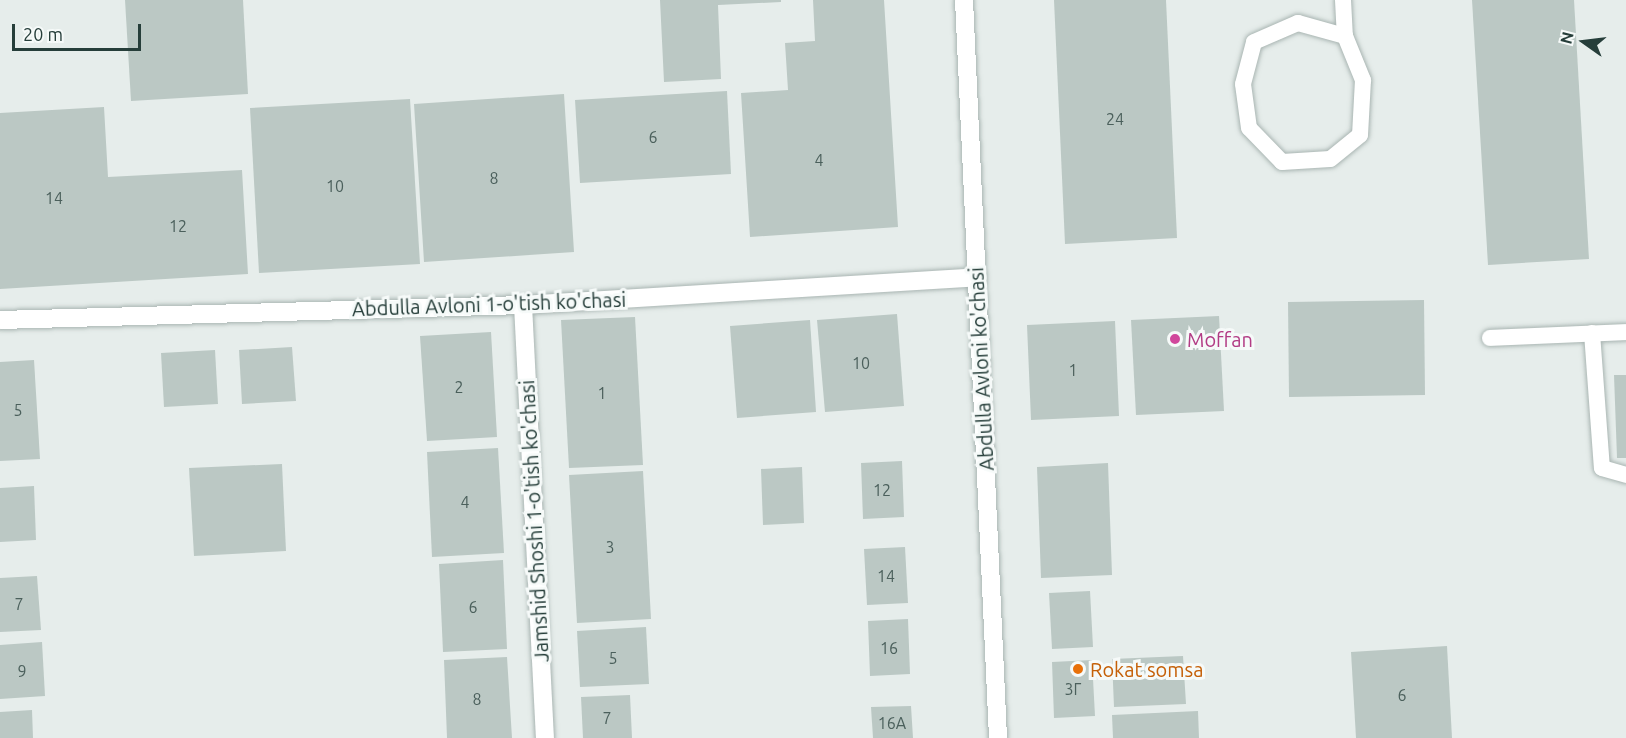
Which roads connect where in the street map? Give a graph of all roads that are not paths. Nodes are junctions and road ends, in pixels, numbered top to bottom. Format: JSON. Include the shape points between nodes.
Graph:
{"nodes":[{"id":1,"x":964,"y":0,"type":"edge"},
{"id":2,"x":1343,"y":0,"type":"edge"},
{"id":3,"x":1345,"y":36,"type":"junction"},
{"id":4,"x":977,"y":277,"type":"junction"},
{"id":5,"x":523,"y":305,"type":"junction"},
{"id":6,"x":0,"y":320,"type":"edge"},
{"id":7,"x":1626,"y":332,"type":"edge"},
{"id":8,"x":1592,"y":333,"type":"junction"},
{"id":9,"x":1490,"y":338,"type":"dead end"},
{"id":10,"x":1626,"y":475,"type":"edge"},
{"id":11,"x":545,"y":738,"type":"edge"},
{"id":12,"x":998,"y":738,"type":"edge"}],
"edges":[{"from":1,"to":4,"type":"street","name":"Abdulla Avloni ko'chasi"},
{"from":2,"to":3,"type":"lane"},
{"from":3,"to":3,"type":"lane","via":[[1363,80],[1360,135],[1330,159],[1282,162],[1249,128],[1243,84],[1254,42],[1298,23]]},
{"from":4,"to":5,"type":"street","name":"Abdulla Avloni 1-o'tish ko'chasi"},
{"from":4,"to":12,"type":"street","name":"Abdulla Avloni ko'chasi"},
{"from":5,"to":6,"type":"street","name":"Abdulla Avloni 1-o'tish ko'chasi"},
{"from":5,"to":11,"type":"street","name":"Jamshid Shoshi 1-o'tish ko'chasi"},
{"from":7,"to":8,"type":"lane"},
{"from":8,"to":9,"type":"lane"},
{"from":8,"to":10,"type":"lane","via":[[1602,468]]}]}
